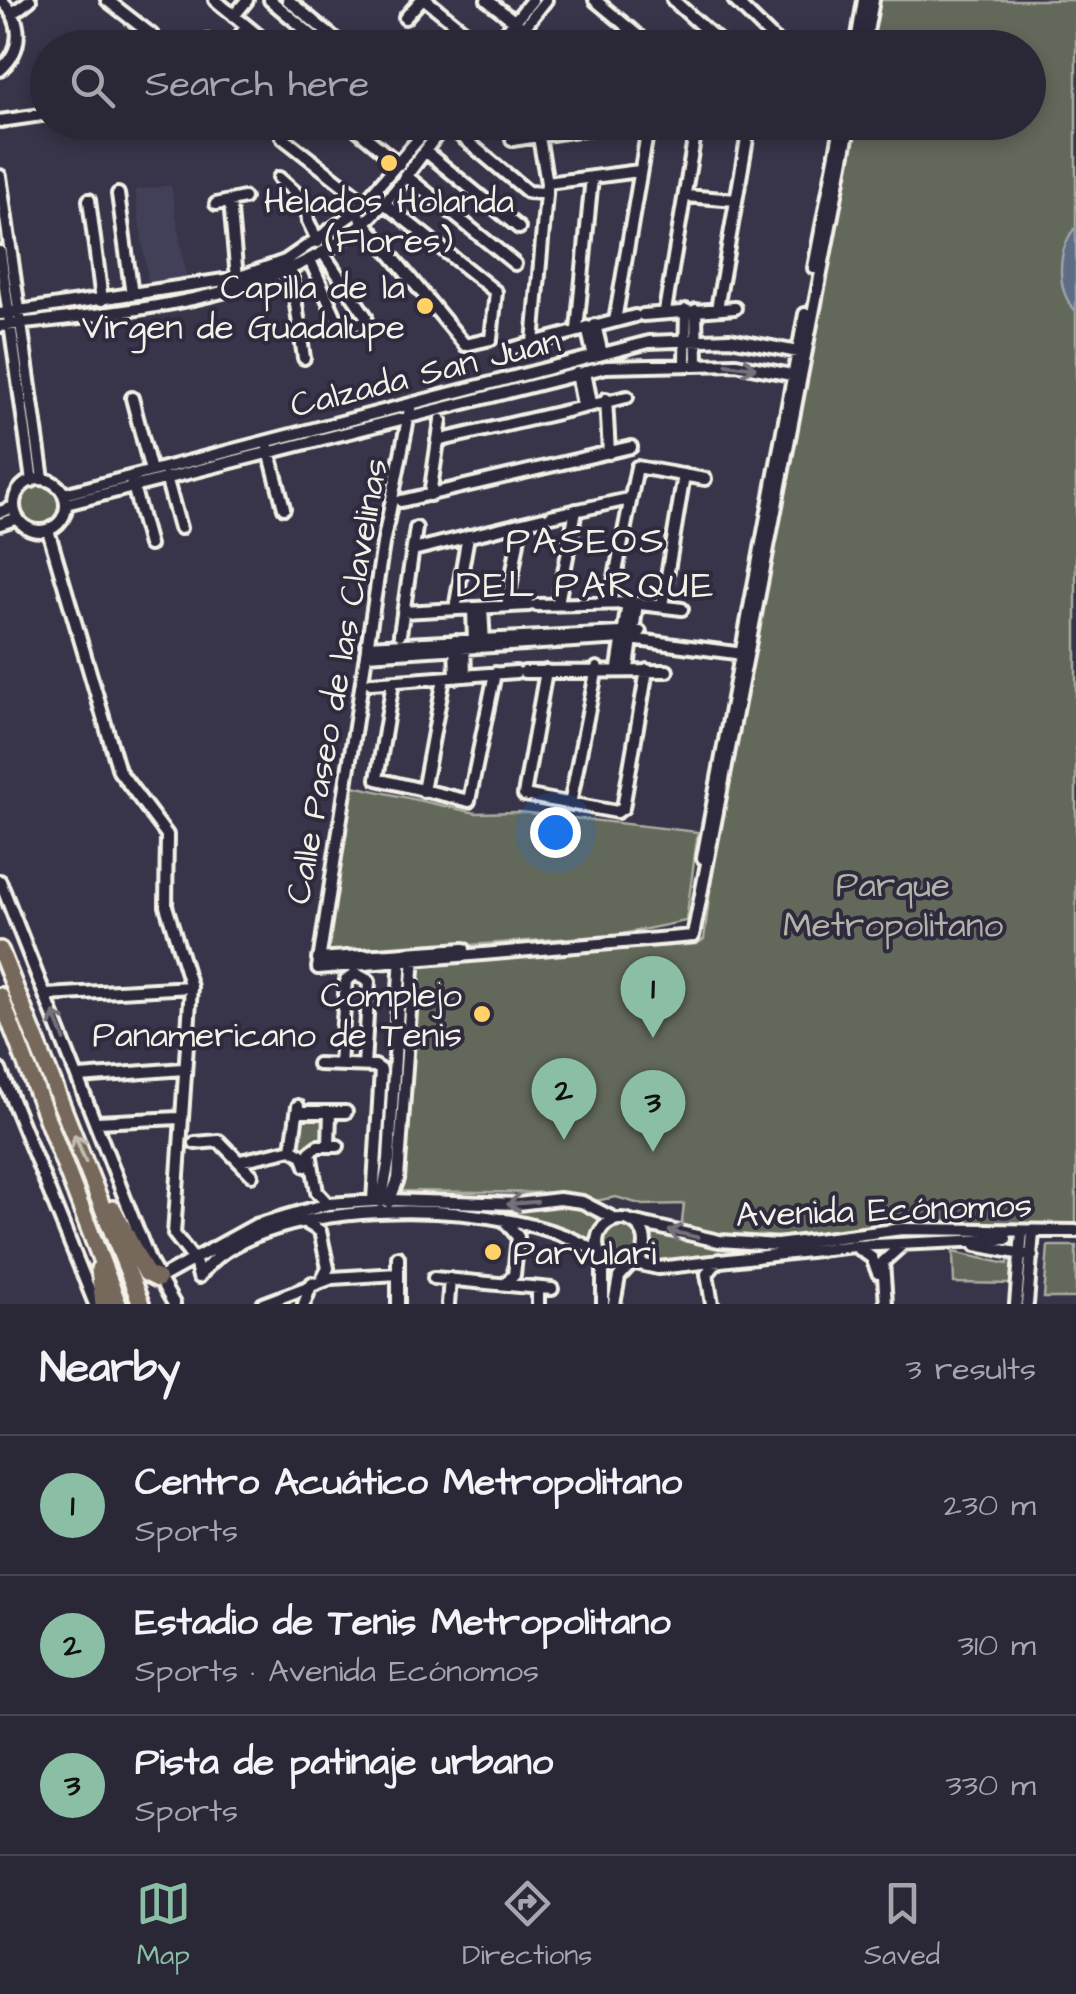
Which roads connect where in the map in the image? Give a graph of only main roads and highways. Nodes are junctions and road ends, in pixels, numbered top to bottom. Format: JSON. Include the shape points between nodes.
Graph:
{"nodes":[{"id":1,"x":0,"y":950,"type":"edge"},
{"id":2,"x":0,"y":996,"type":"edge"},
{"id":3,"x":96,"y":1188,"type":"junction"},
{"id":4,"x":95,"y":1240,"type":"junction"},
{"id":5,"x":158,"y":1279,"type":"road end"},
{"id":6,"x":103,"y":1304,"type":"edge"},
{"id":7,"x":118,"y":1304,"type":"edge"},
{"id":8,"x":141,"y":1304,"type":"edge"}],
"edges":[{"from":3,"to":1,"type":"highway","one_way":true},
{"from":2,"to":4,"type":"highway"},
{"from":3,"to":5,"type":"highway","via":[[146,1273]]},
{"from":3,"to":8,"type":"highway"},
{"from":4,"to":6,"type":"highway"},
{"from":4,"to":7,"type":"highway"}]}
